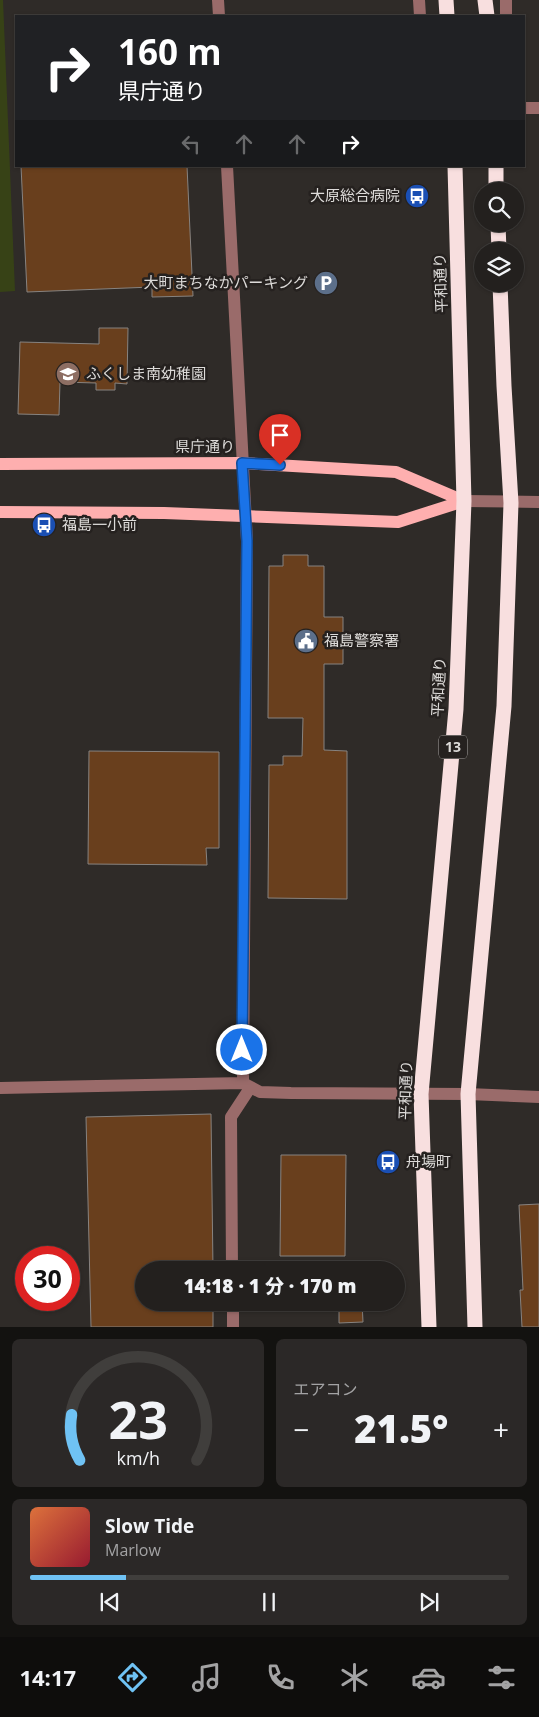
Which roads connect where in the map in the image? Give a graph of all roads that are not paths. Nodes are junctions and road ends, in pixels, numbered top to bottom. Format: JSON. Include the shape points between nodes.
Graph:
{"nodes":[{"id":1,"x":218,"y":0,"type":"edge"},
{"id":2,"x":419,"y":0,"type":"edge"},
{"id":3,"x":446,"y":0,"type":"edge"},
{"id":4,"x":485,"y":0,"type":"edge"},
{"id":5,"x":506,"y":0,"type":"edge"},
{"id":6,"x":219,"y":15,"type":"edge"},
{"id":7,"x":420,"y":15,"type":"edge"},
{"id":8,"x":447,"y":15,"type":"edge"},
{"id":9,"x":486,"y":15,"type":"edge"},
{"id":10,"x":506,"y":15,"type":"edge"},
{"id":11,"x":525,"y":108,"type":"edge"},
{"id":12,"x":539,"y":108,"type":"edge"},
{"id":13,"x":227,"y":167,"type":"edge"},
{"id":14,"x":455,"y":167,"type":"edge"},
{"id":15,"x":496,"y":167,"type":"edge"},
{"id":16,"x":496,"y":182,"type":"edge"},
{"id":17,"x":500,"y":292,"type":"edge"},
{"id":18,"x":242,"y":463,"type":"junction"},
{"id":19,"x":0,"y":464,"type":"edge"},
{"id":20,"x":464,"y":501,"type":"junction"},
{"id":21,"x":539,"y":502,"type":"edge"},
{"id":22,"x":511,"y":503,"type":"junction"},
{"id":23,"x":0,"y":512,"type":"edge"},
{"id":24,"x":246,"y":516,"type":"junction"},
{"id":25,"x":246,"y":1086,"type":"junction"},
{"id":26,"x":0,"y":1088,"type":"edge"},
{"id":27,"x":421,"y":1094,"type":"junction"},
{"id":28,"x":468,"y":1094,"type":"junction"},
{"id":29,"x":539,"y":1096,"type":"edge"},
{"id":30,"x":232,"y":1261,"type":"edge"},
{"id":31,"x":233,"y":1311,"type":"edge"},
{"id":32,"x":233,"y":1327,"type":"edge"},
{"id":33,"x":430,"y":1327,"type":"edge"},
{"id":34,"x":475,"y":1327,"type":"edge"}],
"edges":[{"from":1,"to":6,"type":"street"},
{"from":2,"to":7,"type":"street"},
{"from":3,"to":8,"type":"highway"},
{"from":4,"to":9,"type":"highway"},
{"from":5,"to":10,"type":"street"},
{"from":11,"to":12,"type":"street"},
{"from":13,"to":18,"type":"street"},
{"from":14,"to":20,"type":"highway","name":"平和通り","number":"13"},
{"from":15,"to":16,"type":"highway"},
{"from":17,"to":22,"type":"highway"},
{"from":18,"to":19,"type":"main road","name":"県庁通り"},
{"from":18,"to":20,"type":"main road","name":"県庁通り","via":[[396,472]]},
{"from":18,"to":24,"type":"street"},
{"from":20,"to":22,"type":"street","name":"県庁通り"},
{"from":20,"to":24,"type":"main road","name":"県庁通り","via":[[398,522]]},
{"from":20,"to":27,"type":"highway","name":"平和通り","number":"13","via":[[456,708]]},
{"from":21,"to":22,"type":"street","name":"県庁通り"},
{"from":22,"to":28,"type":"highway","via":[[504,706]]},
{"from":23,"to":24,"type":"main road","name":"県庁通り"},
{"from":24,"to":25,"type":"street"},
{"from":25,"to":26,"type":"street"},
{"from":25,"to":27,"type":"street","via":[[260,1092]]},
{"from":25,"to":30,"type":"street","via":[[231,1118]]},
{"from":27,"to":28,"type":"street"},
{"from":27,"to":33,"type":"highway","name":"平和通り","number":"13"},
{"from":28,"to":29,"type":"street"},
{"from":28,"to":34,"type":"highway"},
{"from":31,"to":32,"type":"street"}]}
